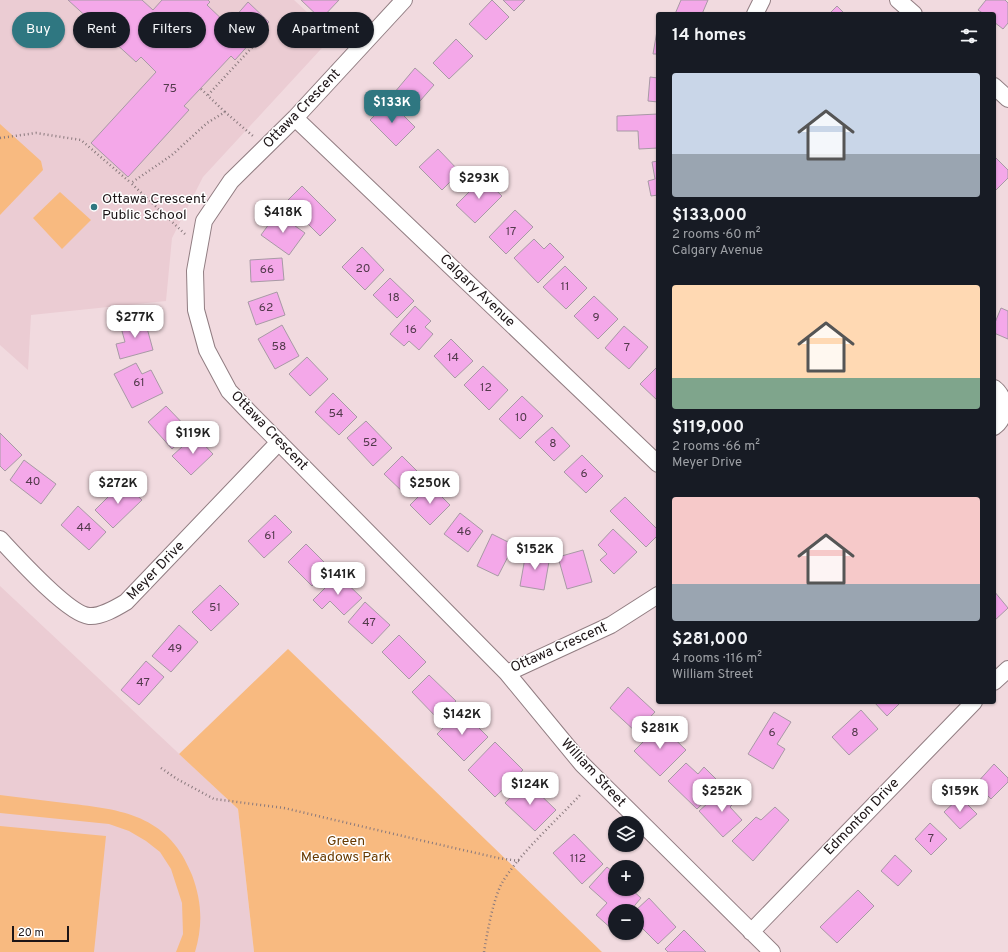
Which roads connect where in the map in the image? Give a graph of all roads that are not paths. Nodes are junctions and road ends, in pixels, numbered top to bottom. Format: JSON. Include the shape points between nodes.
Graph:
{"nodes":[{"id":1,"x":404,"y":0,"type":"edge"},
{"id":2,"x":762,"y":0,"type":"edge"},
{"id":3,"x":898,"y":0,"type":"edge"},
{"id":4,"x":756,"y":12,"type":"edge"},
{"id":5,"x":912,"y":12,"type":"edge"},
{"id":6,"x":996,"y":88,"type":"edge"},
{"id":7,"x":1008,"y":99,"type":"edge"},
{"id":8,"x":295,"y":118,"type":"junction"},
{"id":9,"x":996,"y":390,"type":"edge"},
{"id":10,"x":996,"y":424,"type":"edge"},
{"id":11,"x":279,"y":442,"type":"junction"},
{"id":12,"x":656,"y":462,"type":"edge"},
{"id":13,"x":0,"y":539,"type":"edge"},
{"id":14,"x":656,"y":596,"type":"edge"},
{"id":15,"x":1008,"y":669,"type":"edge"},
{"id":16,"x":507,"y":673,"type":"junction"},
{"id":17,"x":996,"y":680,"type":"edge"},
{"id":18,"x":972,"y":704,"type":"edge"},
{"id":19,"x":751,"y":932,"type":"junction"},
{"id":20,"x":772,"y":952,"type":"edge"}],
"edges":[{"from":1,"to":8,"type":"street","name":"Ottawa Crescent"},
{"from":2,"to":4,"type":"street"},
{"from":3,"to":5,"type":"street"},
{"from":6,"to":7,"type":"street"},
{"from":8,"to":11,"type":"street","name":"Ottawa Crescent","via":[[230,181],[204,221],[195,271],[196,310],[206,350],[229,391]]},
{"from":8,"to":12,"type":"street","name":"Calgary Avenue"},
{"from":9,"to":10,"type":"street","via":[[1004,404],[1002,416]]},
{"from":11,"to":13,"type":"street","name":"Meyer Drive","via":[[126,602],[107,612],[88,616],[67,605]]},
{"from":11,"to":16,"type":"street","name":"Ottawa Crescent"},
{"from":14,"to":16,"type":"street","name":"Ottawa Crescent","via":[[611,625]]},
{"from":15,"to":17,"type":"street"},
{"from":16,"to":19,"type":"street","name":"William Street","via":[[582,764]]},
{"from":18,"to":19,"type":"street","name":"Edmonton Drive"},
{"from":19,"to":20,"type":"street","name":"William Street"}]}
